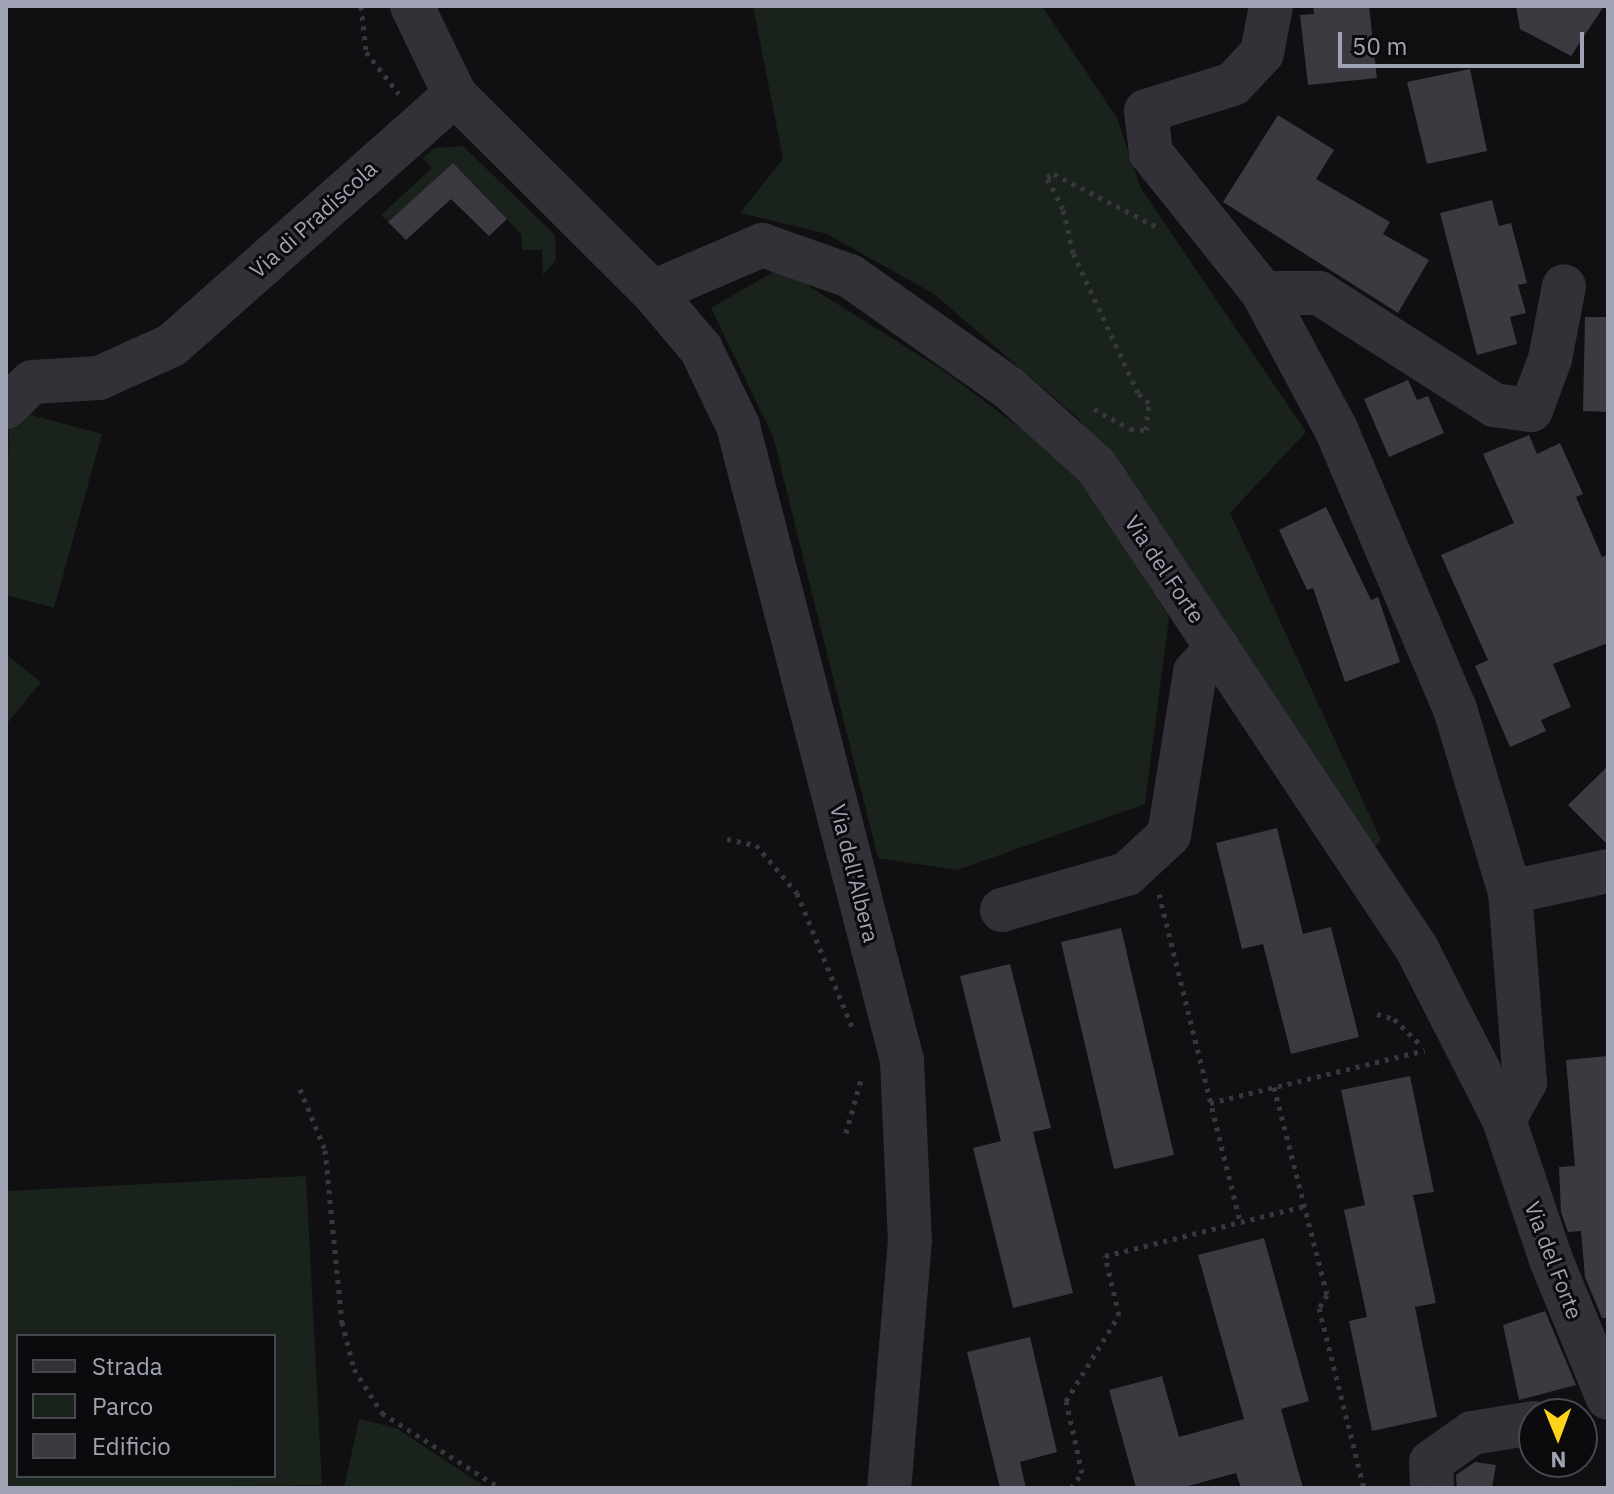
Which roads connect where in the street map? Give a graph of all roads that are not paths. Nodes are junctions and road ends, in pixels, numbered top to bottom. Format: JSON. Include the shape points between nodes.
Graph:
{"nodes":[{"id":1,"x":412,"y":6,"type":"edge"},
{"id":2,"x":1271,"y":6,"type":"edge"},
{"id":3,"x":442,"y":106,"type":"junction"},
{"id":4,"x":1564,"y":286,"type":"dead end"},
{"id":5,"x":653,"y":292,"type":"junction"},
{"id":6,"x":1263,"y":293,"type":"junction"},
{"id":7,"x":6,"y":407,"type":"edge"},
{"id":8,"x":1217,"y":648,"type":"junction"},
{"id":9,"x":1608,"y":871,"type":"edge"},
{"id":10,"x":1510,"y":892,"type":"junction"},
{"id":11,"x":1002,"y":910,"type":"dead end"},
{"id":12,"x":1504,"y":1120,"type":"junction"},
{"id":13,"x":1608,"y":1398,"type":"edge"},
{"id":14,"x":1518,"y":1426,"type":"edge"},
{"id":15,"x":889,"y":1488,"type":"edge"},
{"id":16,"x":1432,"y":1488,"type":"edge"}],
"edges":[{"from":1,"to":3,"type":"street"},
{"from":2,"to":6,"type":"street","via":[[1262,53],[1233,84],[1146,111],[1151,153]]},
{"from":3,"to":5,"type":"street"},
{"from":3,"to":7,"type":"street","name":"Via di Pradiscola","via":[[172,345],[99,378],[32,382]]},
{"from":4,"to":6,"type":"street","via":[[1550,359],[1531,410],[1494,405],[1319,293]]},
{"from":5,"to":8,"type":"street","name":"Via del Forte","via":[[762,245],[850,276],[1009,388],[1096,466]]},
{"from":5,"to":15,"type":"street","name":"Via dell'Albera","via":[[701,349],[738,426],[902,1060],[910,1240]]},
{"from":6,"to":10,"type":"street","via":[[1336,429],[1455,709]]},
{"from":8,"to":11,"type":"street","via":[[1195,672],[1169,835],[1127,874]]},
{"from":8,"to":12,"type":"street","name":"Via del Forte","via":[[1417,949]]},
{"from":9,"to":10,"type":"street"},
{"from":10,"to":12,"type":"street","via":[[1525,1082]]},
{"from":12,"to":13,"type":"street","name":"Via del Forte","via":[[1551,1260]]},
{"from":14,"to":16,"type":"street","via":[[1472,1433],[1431,1462]]}]}
